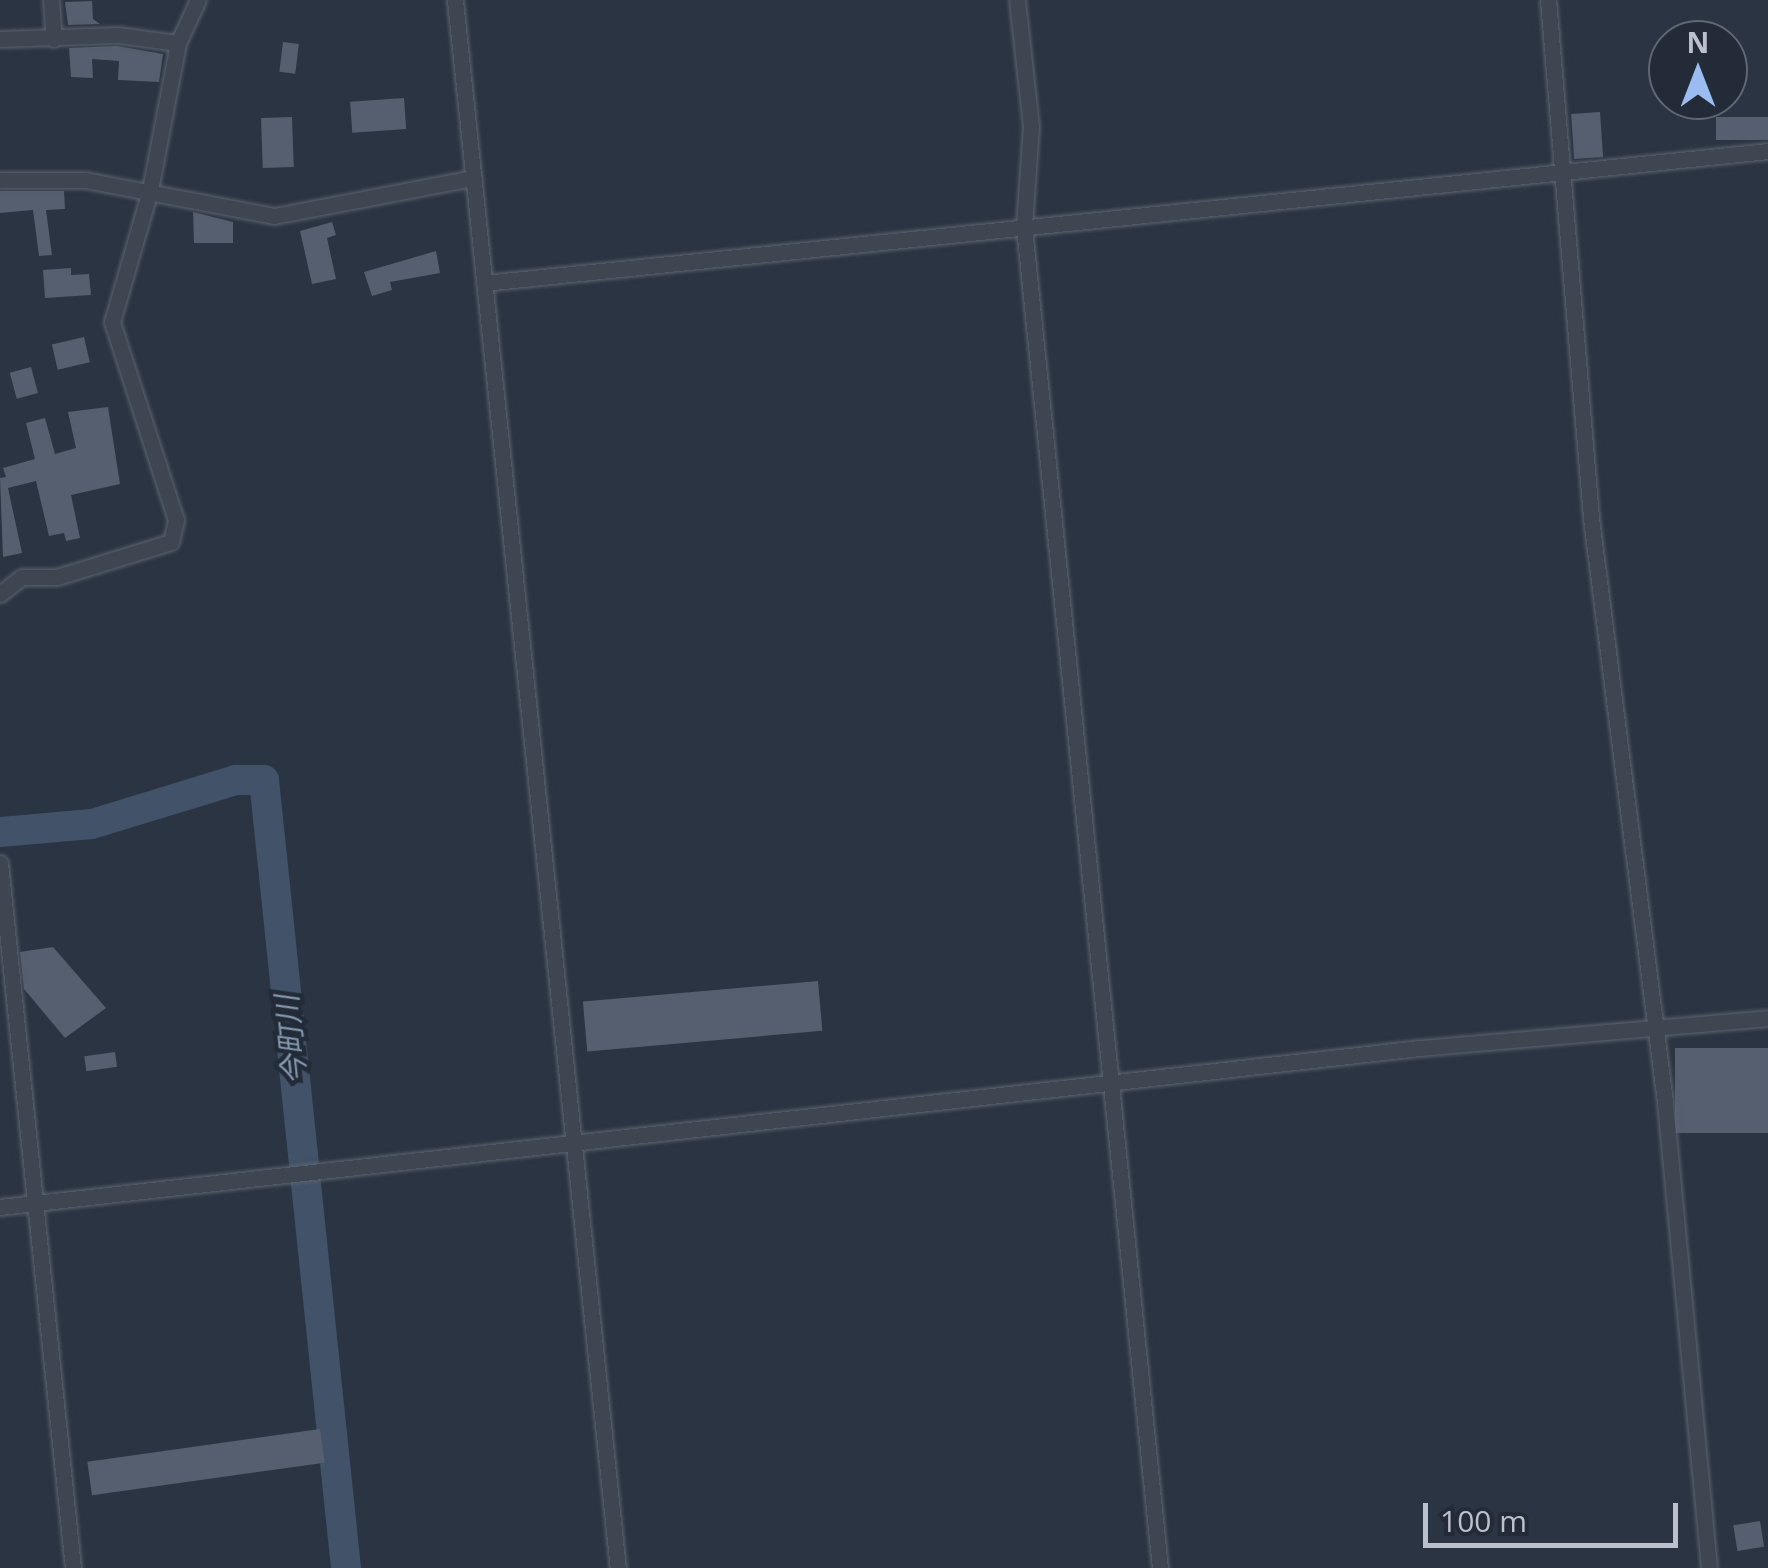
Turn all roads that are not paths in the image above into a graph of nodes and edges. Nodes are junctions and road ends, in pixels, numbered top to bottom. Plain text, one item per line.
1 (51, 0) edge
2 (198, 0) edge
3 (455, 0) edge
4 (1017, 0) edge
5 (1548, 0) edge
6 (0, 39) edge
7 (54, 39) junction
8 (178, 43) junction
9 (1768, 151) edge
10 (1566, 172) junction
11 (474, 178) junction
12 (0, 180) edge
13 (150, 190) junction
14 (1024, 227) junction
15 (484, 283) junction
16 (0, 594) edge
17 (0, 863) edge
18 (1768, 1018) edge
19 (1656, 1028) junction
20 (1114, 1084) junction
21 (575, 1146) junction
22 (36, 1203) junction
23 (0, 1207) edge
24 (73, 1568) edge
25 (618, 1568) edge
26 (1160, 1568) edge
27 (1709, 1568) edge

1 - 7 street
2 - 8 street
3 - 11 street
4 - 14 street
5 - 10 street
6 - 7 street
7 - 8 street
8 - 13 street
9 - 10 street
10 - 14 street
10 - 19 street
11 - 13 street
11 - 15 street
12 - 13 street
13 - 16 street
14 - 15 street
14 - 20 street
15 - 21 street
17 - 22 street
18 - 19 street
19 - 20 street
19 - 27 street
20 - 21 street
20 - 26 street
21 - 22 street
21 - 25 street
22 - 23 street
22 - 24 street

